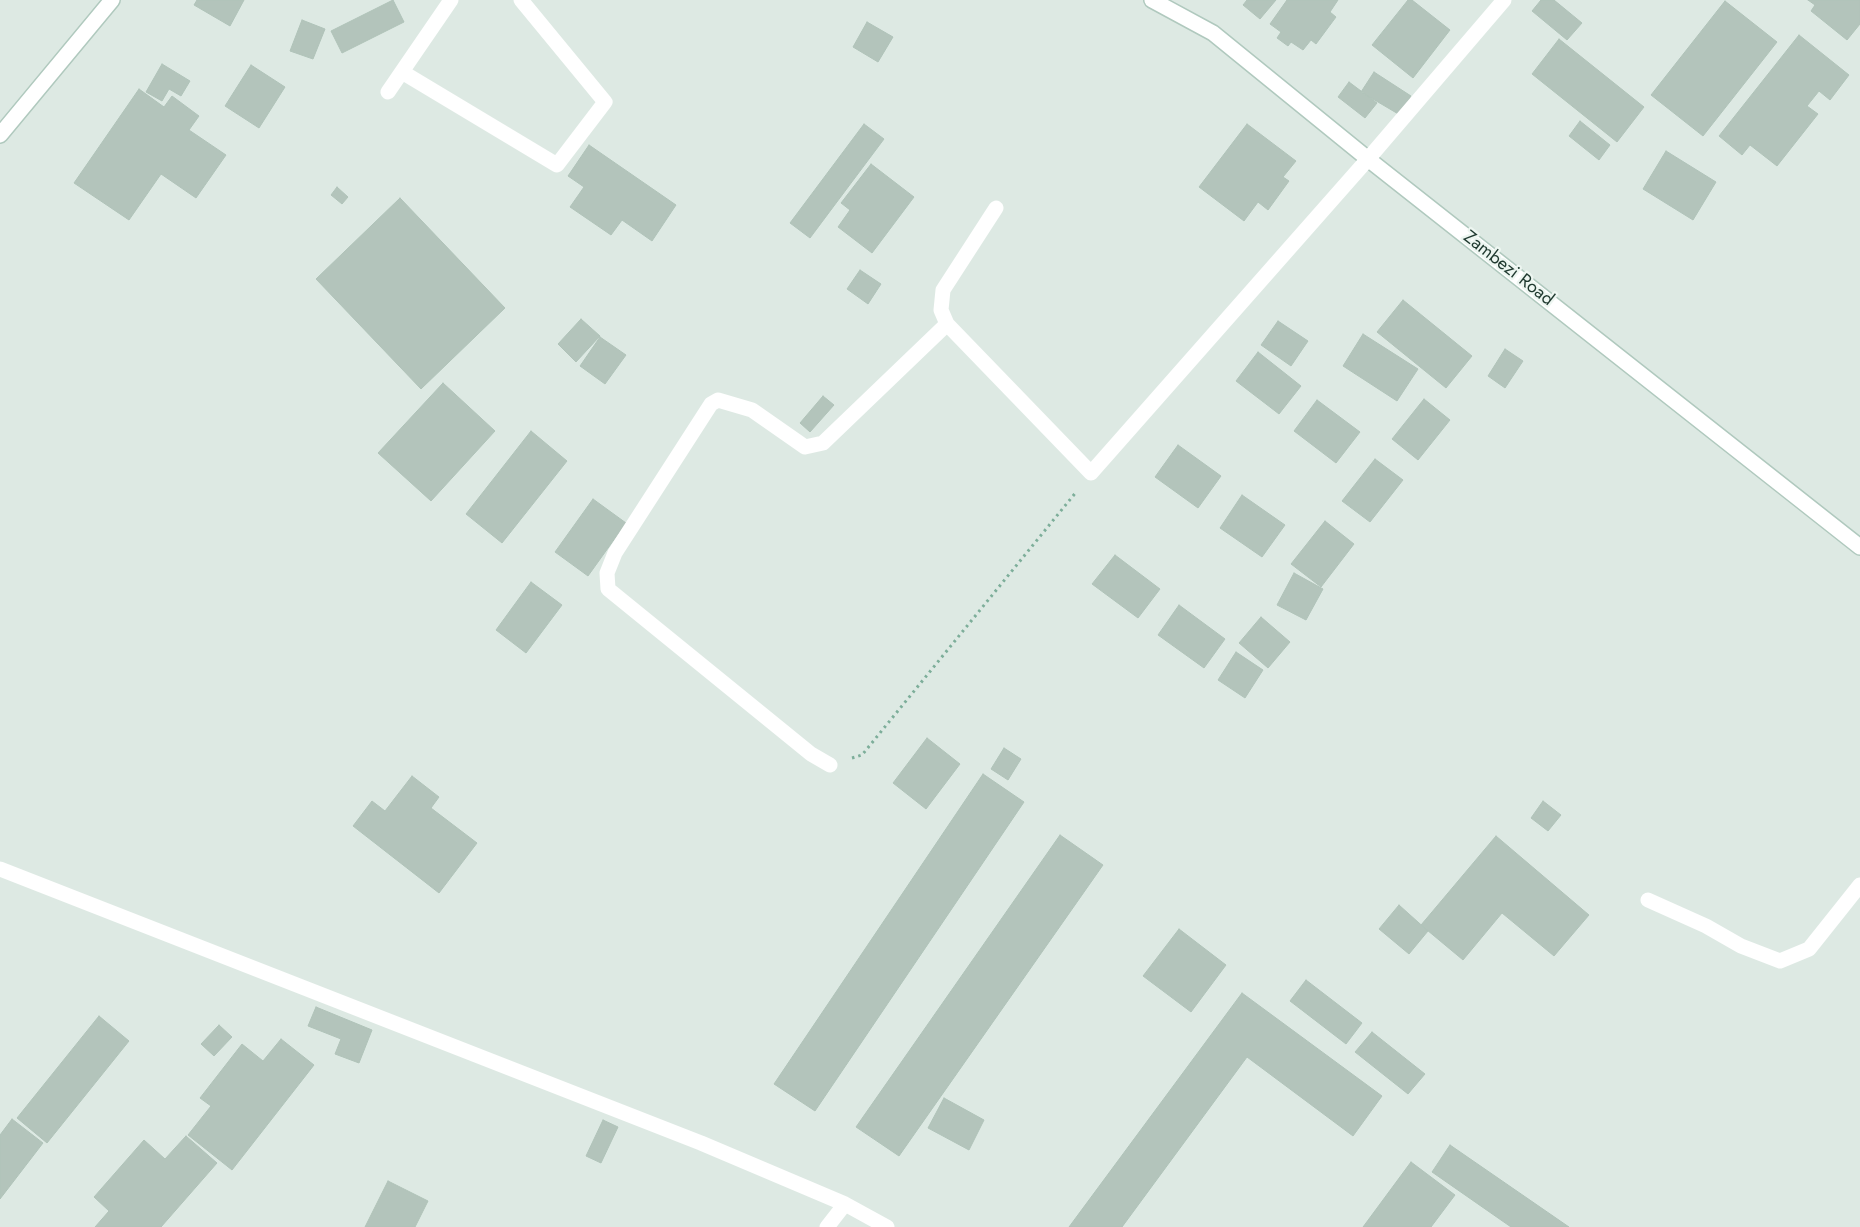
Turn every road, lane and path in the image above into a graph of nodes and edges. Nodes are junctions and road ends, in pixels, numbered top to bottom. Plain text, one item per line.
1 (112, 0) edge
2 (451, 0) edge
3 (521, 0) edge
4 (1152, 0) edge
5 (1504, 0) edge
6 (402, 72) junction
7 (388, 92) dead end
8 (0, 135) edge
9 (1368, 159) junction
10 (996, 208) dead end
11 (947, 324) junction
12 (1091, 473) junction
13 (1860, 547) edge
14 (830, 765) joint
15 (0, 870) edge
16 (1860, 884) edge
17 (1648, 900) dead end
18 (845, 1204) junction
19 (827, 1227) edge
20 (887, 1227) edge

1 - 8 street
2 - 6 street
3 - 6 street
4 - 9 street, Zambezi Road
5 - 9 street
6 - 7 street
9 - 12 street
9 - 13 street, Zambezi Road
10 - 11 street
11 - 12 street
11 - 14 street
12 - 14 path
15 - 18 street
16 - 17 street
18 - 19 street
18 - 20 street

